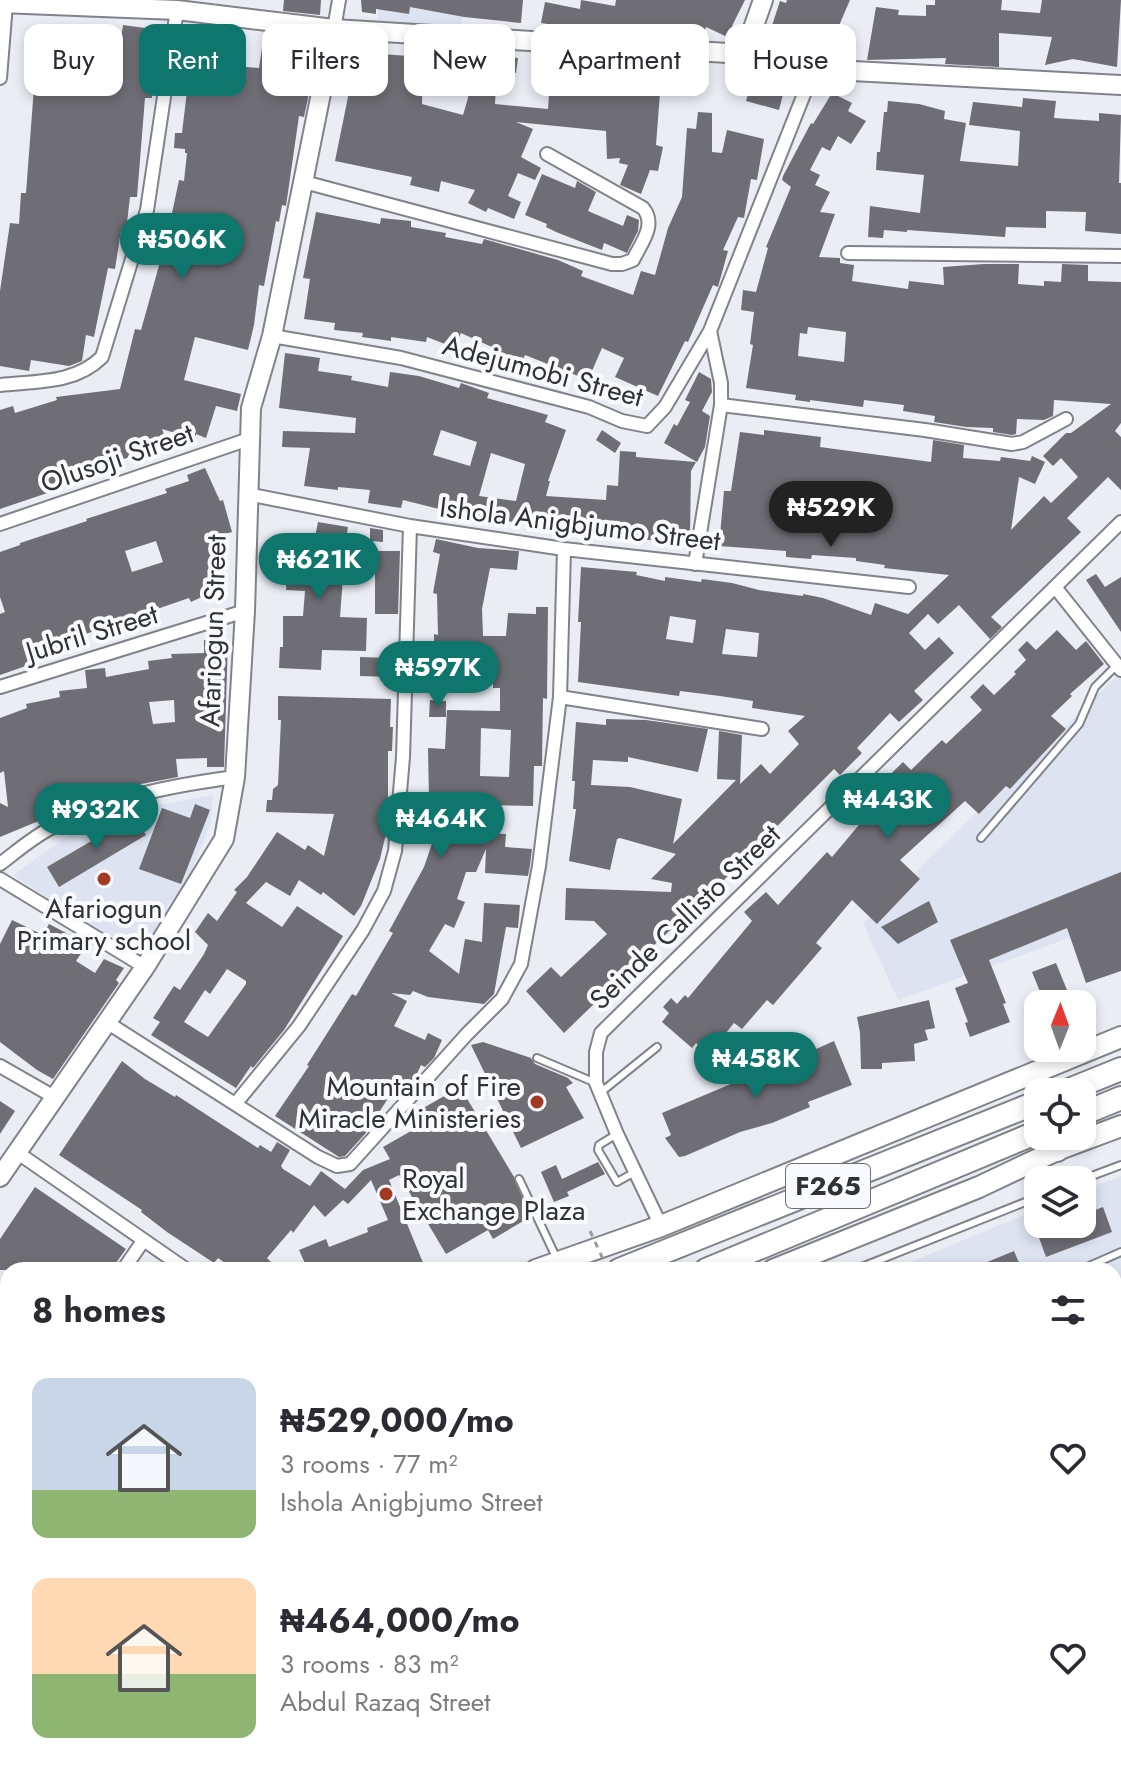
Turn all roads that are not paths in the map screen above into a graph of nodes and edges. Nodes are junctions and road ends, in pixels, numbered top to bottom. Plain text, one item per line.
1 (339, 0) edge
2 (763, 0) edge
3 (3, 4) edge
4 (167, 7) edge
5 (296, 24) edge
6 (335, 24) edge
7 (755, 24) edge
8 (388, 32) edge
9 (725, 53) edge
10 (856, 71) edge
11 (0, 78) edge
12 (1121, 85) edge
13 (321, 96) edge
14 (803, 96) edge
15 (547, 154) dead end
16 (304, 182) junction
17 (848, 253) dead end
18 (1121, 256) edge
19 (710, 331) junction
20 (272, 336) junction
21 (0, 385) edge
22 (721, 405) junction
23 (1066, 419) dead end
24 (249, 439) junction
25 (247, 494) junction
26 (1121, 522) edge
27 (0, 524) edge
28 (410, 526) junction
29 (564, 549) junction
30 (695, 564) junction
31 (909, 587) dead end
32 (1055, 587) junction
33 (245, 611) junction
34 (1119, 667) edge
35 (0, 687) edge
36 (560, 697) junction
37 (762, 729) dead end
38 (235, 777) junction
39 (981, 838) dead end
40 (0, 864) edge
41 (0, 879) edge
42 (145, 967) junction
43 (108, 1023) junction
44 (1121, 1037) edge
45 (657, 1047) dead end
46 (537, 1058) dead end
47 (0, 1066) edge
48 (1121, 1069) edge
49 (1096, 1079) edge
50 (598, 1088) junction
51 (56, 1098) junction
52 (1121, 1098) edge
53 (236, 1103) junction
54 (1024, 1108) edge
55 (1096, 1108) edge
56 (1121, 1126) edge
57 (1096, 1132) edge
58 (617, 1134) junction
59 (1024, 1138) edge
60 (1040, 1150) edge
61 (18, 1153) junction
62 (1121, 1165) edge
63 (636, 1172) junction
64 (1096, 1174) edge
65 (0, 1177) edge
66 (519, 1179) dead end
67 (1024, 1203) edge
68 (661, 1226) junction
69 (143, 1241) junction
70 (1121, 1252) edge
71 (557, 1261) joint
72 (129, 1262) edge
73 (175, 1262) edge
74 (639, 1262) edge
75 (725, 1262) edge
76 (793, 1262) edge
77 (874, 1262) edge
78 (1098, 1262) edge

1 - 6 street
2 - 7 street
3 - 4 street
3 - 11 street
4 - 5 street
4 - 21 street
8 - 9 street
10 - 12 street
13 - 16 street, Afariogun Street
14 - 19 street, Adejumobi Street
15 - 16 street
16 - 20 street, Afariogun Street
17 - 18 street
19 - 20 street, Adejumobi Street
19 - 22 street
20 - 24 street, Afariogun Street
22 - 23 street
22 - 30 street
24 - 25 street, Afariogun Street
24 - 27 street, Olusoji Street
25 - 28 street, Ishola Anigbjumo Street
25 - 33 street, Afariogun Street
26 - 32 street, Seinde Callisto Street
28 - 29 street, Ishola Anigbjumo Street
28 - 53 street
29 - 30 street, Ishola Anigbjumo Street
29 - 36 street
30 - 31 street, Ishola Anigbjumo Street
32 - 34 street
32 - 50 street, Seinde Callisto Street
33 - 35 street, Jubril Street
33 - 38 street, Afariogun Street
34 - 39 lane
36 - 37 street
36 - 53 street
38 - 40 street
38 - 42 street, Afariogun Street
41 - 42 street
42 - 43 street, Afariogun Street
43 - 51 street, Afariogun Street
43 - 53 street
44 - 68 main road
45 - 50 lane
46 - 50 lane
47 - 51 street
48 - 49 highway
50 - 58 street, Seinde Callisto Street
51 - 61 street, Afariogun Street
52 - 55 highway
54 - 74 highway, F265
56 - 57 main road
58 - 63 street, Seinde Callisto Street
58 - 63 lane
59 - 75 highway, F265
60 - 76 main road
61 - 65 street, Afariogun Street
61 - 69 street
62 - 64 lane
63 - 68 street, Seinde Callisto Street
66 - 71 lane
67 - 77 lane
68 - 71 main road
69 - 72 street
69 - 73 street
70 - 78 lane

